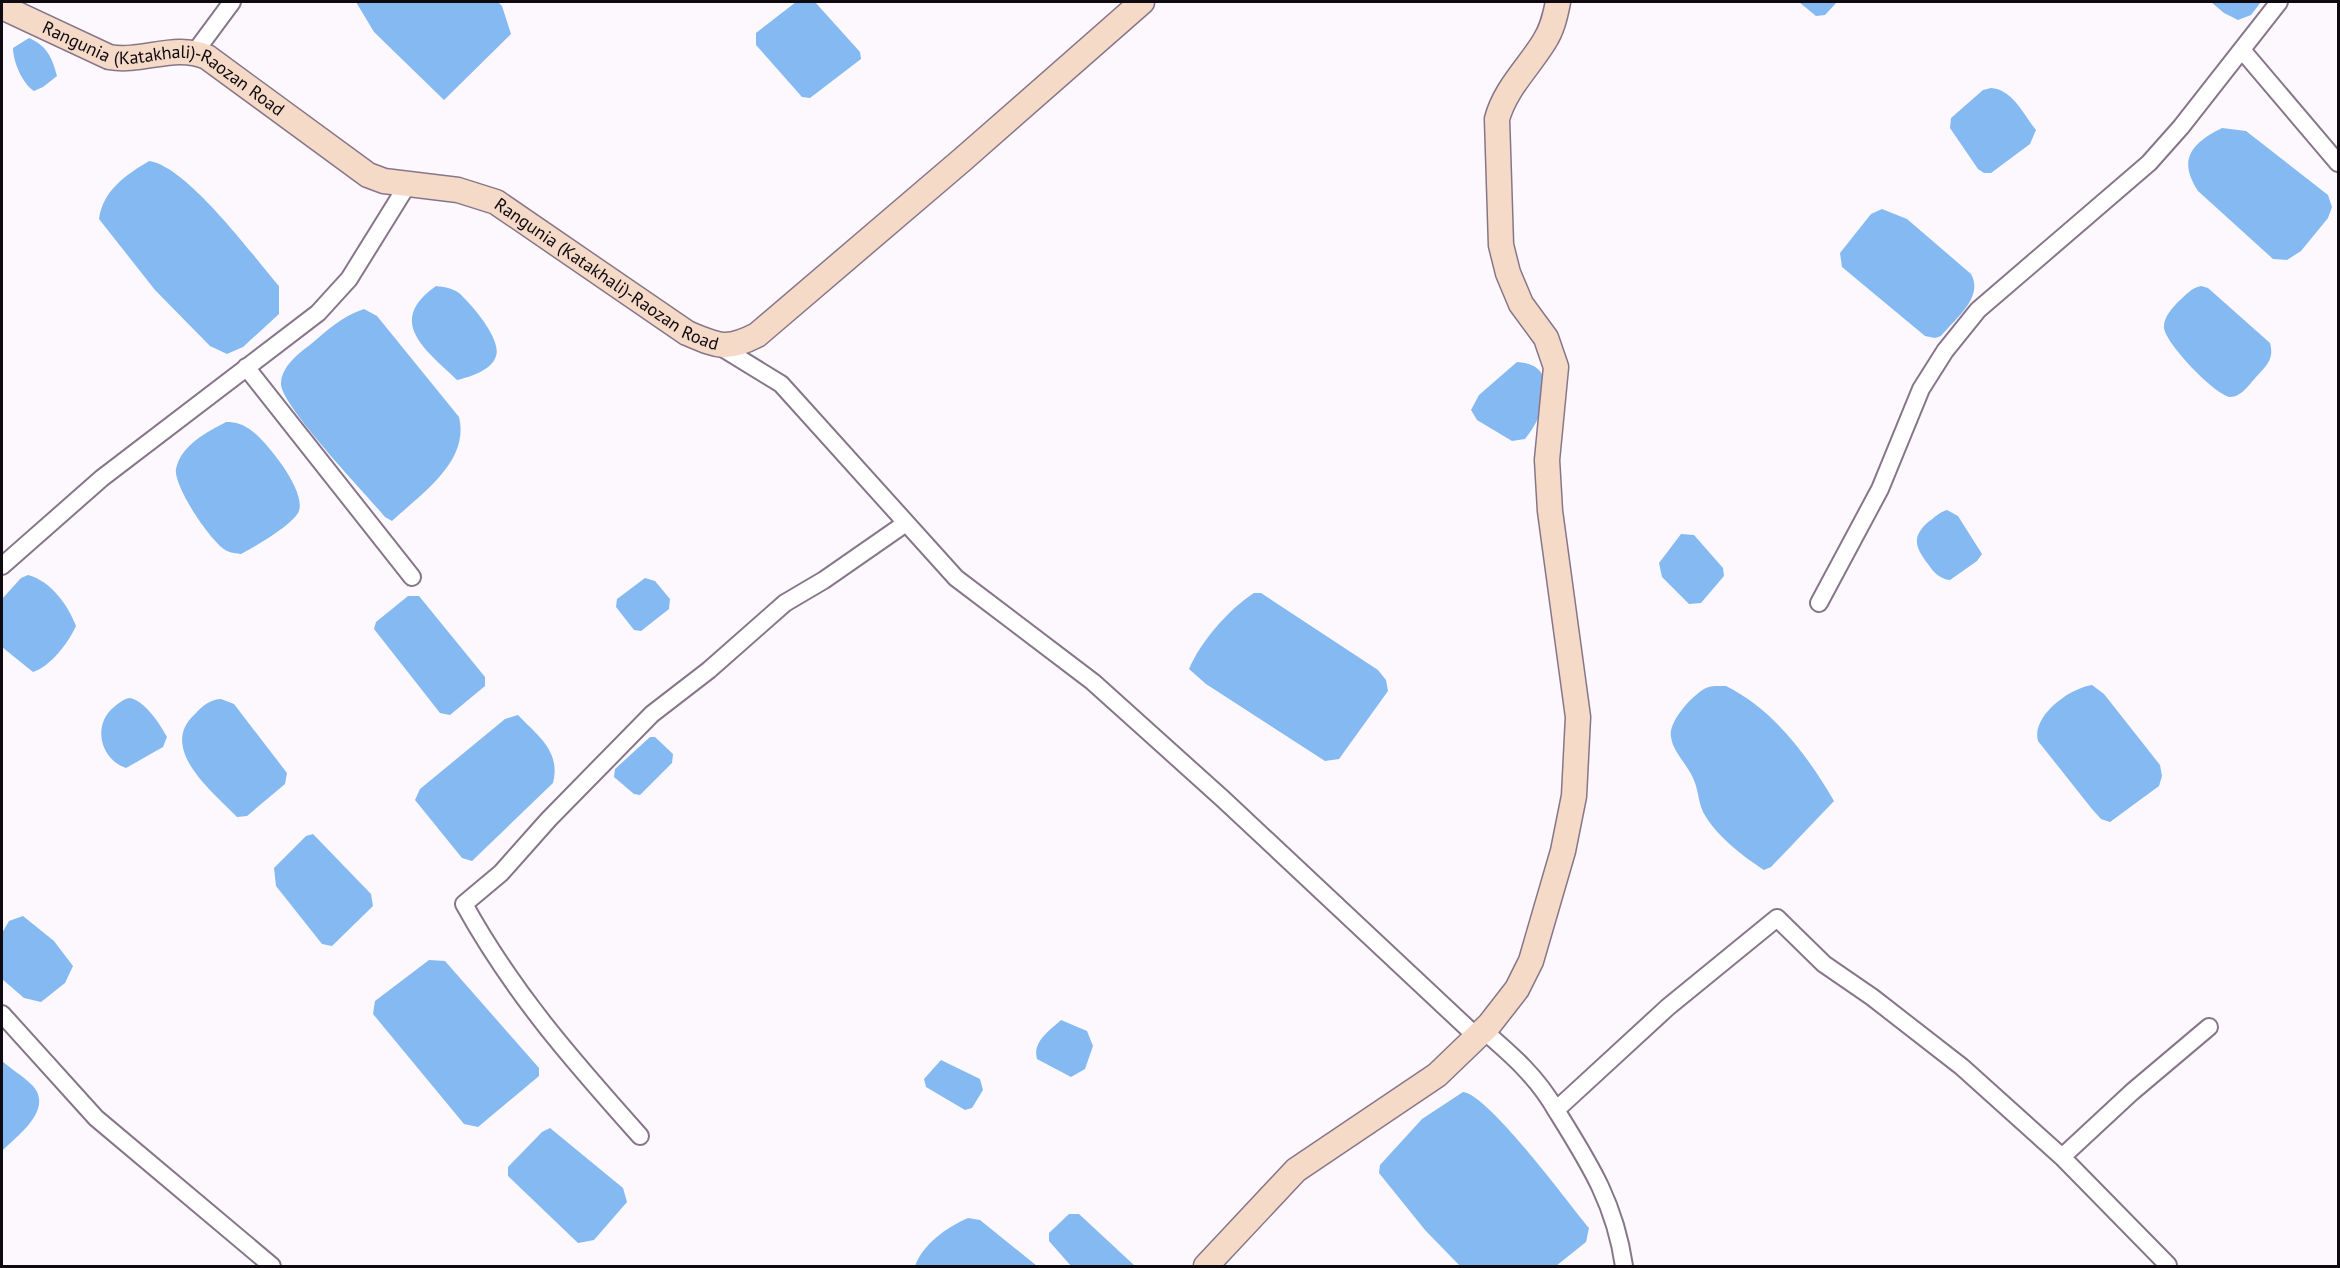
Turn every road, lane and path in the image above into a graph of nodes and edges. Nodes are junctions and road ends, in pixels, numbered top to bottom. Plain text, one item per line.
1 (232, 2) edge
2 (1142, 2) edge
3 (1558, 2) edge
4 (2279, 2) edge
5 (2, 7) edge
6 (2242, 50) junction
7 (195, 52) junction
8 (2338, 163) edge
9 (408, 184) junction
10 (719, 346) junction
11 (246, 367) junction
12 (906, 523) junction
13 (2, 566) edge
14 (412, 577) dead end
15 (1819, 603) dead end
16 (2, 1014) edge
17 (2209, 1028) dead end
18 (1481, 1034) junction
19 (1556, 1110) junction
20 (640, 1136) dead end
21 (2062, 1157) junction
22 (272, 1266) edge
23 (1206, 1266) edge
24 (1624, 1266) edge
25 (2166, 1266) edge

1 - 7 street
2 - 10 street, Rangunia (Katakhali)-Raozan Road
3 - 18 street
4 - 6 street
5 - 7 street, Rangunia (Katakhali)-Raozan Road
6 - 8 street
6 - 15 street
7 - 9 street, Rangunia (Katakhali)-Raozan Road
9 - 10 street, Rangunia (Katakhali)-Raozan Road
9 - 11 street
10 - 12 street
11 - 13 street
11 - 14 street
12 - 18 street
12 - 20 street
16 - 22 street
17 - 21 street
18 - 19 street
18 - 23 street
19 - 21 street
19 - 24 street
21 - 25 street

